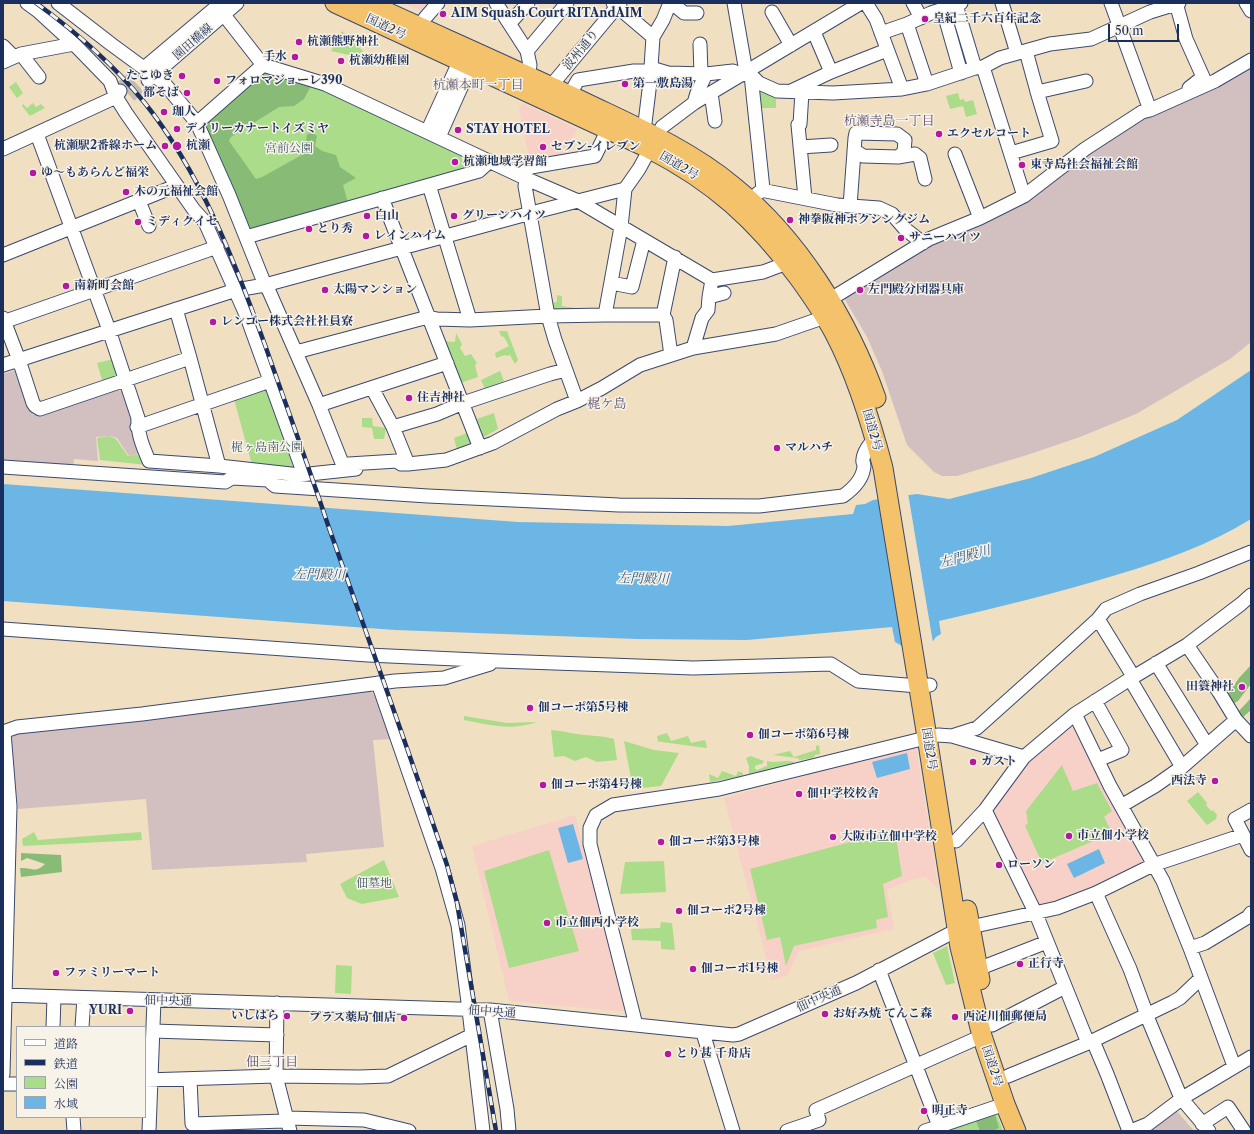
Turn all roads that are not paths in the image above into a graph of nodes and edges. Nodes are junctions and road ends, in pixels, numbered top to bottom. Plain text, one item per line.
1 (27, 3) edge
2 (58, 3) edge
3 (237, 3) edge
4 (335, 3) edge
5 (367, 3) edge
6 (438, 3) edge
7 (496, 3) edge
8 (528, 3) edge
9 (567, 3) edge
10 (671, 3) edge
11 (734, 3) edge
12 (861, 3) edge
13 (866, 3) edge
14 (913, 3) edge
15 (1002, 3) edge
16 (1111, 3) edge
17 (1177, 3) edge
18 (1246, 3) edge
19 (616, 4) edge
20 (959, 4) edge
21 (845, 7) edge
22 (223, 9) edge
23 (942, 10) junction
24 (1251, 11) edge
25 (772, 12) dead end
26 (698, 13) dead end
27 (920, 18) junction
28 (510, 23) junction
29 (907, 24) junction
30 (1120, 26) junction
31 (419, 27) junction
32 (814, 32) junction
33 (881, 33) junction
34 (653, 37) junction
35 (74, 44) junction
36 (700, 44) dead end
37 (791, 45) junction
38 (3, 46) edge
39 (887, 50) junction
40 (527, 51) junction
41 (1021, 52) junction
42 (12, 57) edge
43 (1251, 60) edge
44 (466, 63) junction
45 (263, 65) junction
46 (979, 68) junction
47 (651, 70) junction
48 (831, 72) junction
49 (747, 73) junction
50 (962, 73) junction
51 (703, 74) junction
52 (149, 75) junction
53 (528, 76) junction
54 (1202, 76) junction
55 (39, 77) dead end
56 (1086, 81) dead end
57 (1215, 81) junction
58 (927, 84) junction
59 (574, 87) dead end
60 (902, 89) junction
61 (796, 92) junction
62 (1038, 92) junction
63 (547, 93) junction
64 (711, 93) junction
65 (123, 94) junction
66 (1181, 96) junction
67 (694, 104) junction
68 (1150, 110) junction
69 (715, 121) dead end
70 (196, 123) junction
71 (608, 129) junction
72 (37, 134) junction
73 (433, 134) junction
74 (651, 140) junction
75 (831, 145) dead end
76 (800, 147) junction
77 (3, 149) edge
78 (854, 150) junction
79 (1011, 153) junction
80 (955, 154) dead end
81 (898, 157) junction
82 (490, 161) junction
83 (524, 177) junction
84 (925, 179) dead end
85 (429, 185) junction
86 (178, 187) junction
87 (625, 189) junction
88 (756, 195) junction
89 (1024, 196) junction
90 (382, 198) junction
91 (805, 198) junction
92 (139, 201) junction
93 (578, 201) junction
94 (850, 206) junction
95 (530, 212) junction
96 (980, 218) junction
97 (149, 226) dead end
98 (621, 226) junction
99 (72, 228) junction
100 (445, 236) junction
101 (246, 237) junction
102 (644, 240) junction
103 (923, 243) junction
104 (217, 247) junction
105 (401, 247) junction
106 (3, 255) edge
107 (675, 257) junction
108 (787, 263) junction
109 (712, 280) junction
110 (611, 283) junction
111 (265, 285) junction
112 (236, 290) junction
113 (95, 291) junction
114 (724, 293) dead end
115 (708, 297) junction
116 (827, 308) junction
117 (176, 309) junction
118 (605, 315) junction
119 (548, 316) junction
120 (663, 316) junction
121 (428, 317) junction
122 (470, 320) junction
123 (4, 321) edge
124 (109, 330) junction
125 (693, 348) junction
126 (296, 352) junction
127 (671, 355) junction
128 (190, 358) junction
129 (19, 360) junction
130 (447, 363) junction
131 (3, 364) edge
132 (566, 370) junction
133 (125, 380) junction
134 (270, 381) junction
135 (372, 388) junction
136 (577, 401) junction
137 (463, 403) junction
138 (203, 405) junction
139 (319, 405) junction
140 (137, 427) junction
141 (393, 427) junction
142 (875, 438) junction
143 (480, 448) junction
144 (405, 464) junction
145 (219, 466) junction
146 (3, 467) edge
147 (888, 467) junction
148 (303, 475) junction
149 (268, 480) junction
150 (1251, 552) edge
151 (1251, 595) edge
152 (1098, 619) junction
153 (3, 629) edge
154 (1187, 645) junction
155 (499, 661) junction
156 (1156, 663) junction
157 (1131, 678) junction
158 (378, 683) junction
159 (924, 686) junction
160 (1095, 702) junction
161 (1076, 714) junction
162 (1236, 720) junction
163 (3, 732) edge
164 (939, 736) junction
165 (1251, 736) edge
166 (1207, 746) junction
167 (1024, 756) junction
168 (1098, 760) junction
169 (1182, 767) junction
170 (7, 806) edge
171 (1121, 806) junction
172 (985, 810) junction
173 (1251, 810) edge
174 (1243, 835) junction
175 (956, 842) junction
176 (1251, 850) edge
177 (1153, 865) junction
178 (1096, 893) junction
179 (5, 897) edge
180 (1251, 913) edge
181 (1036, 914) junction
182 (963, 929) junction
183 (1047, 942) junction
184 (1190, 948) junction
185 (978, 969) junction
186 (879, 970) junction
187 (1201, 978) junction
188 (1065, 987) junction
189 (4, 995) edge
190 (54, 997) junction
191 (84, 998) junction
192 (154, 1000) junction
193 (277, 1003) junction
194 (469, 1010) junction
195 (490, 1010) junction
196 (1146, 1014) junction
197 (53, 1026) edge
198 (82, 1026) edge
199 (636, 1026) junction
200 (153, 1031) junction
201 (987, 1031) junction
202 (703, 1033) junction
203 (277, 1035) junction
204 (472, 1035) junction
205 (1091, 1042) junction
206 (1251, 1057) edge
207 (915, 1066) junction
208 (1234, 1066) junction
209 (3, 1074) edge
210 (276, 1076) junction
211 (1008, 1076) junction
212 (190, 1079) junction
213 (148, 1080) edge
214 (3, 1084) edge
215 (16, 1084) edge
216 (1181, 1098) junction
217 (1005, 1104) junction
218 (73, 1118) edge
219 (287, 1118) junction
220 (939, 1126) junction
221 (1206, 1127) edge
222 (74, 1131) edge
223 (149, 1131) edge
224 (290, 1131) edge
225 (409, 1131) edge
226 (483, 1131) edge
227 (509, 1131) edge
228 (733, 1131) edge
229 (787, 1131) edge
230 (925, 1131) edge
231 (1016, 1131) edge
232 (1028, 1131) edge
233 (1130, 1131) edge
234 (1244, 1131) edge

1 - 35 street
2 - 52 street
3 - 22 street, 園田橋線
4 - 44 highway, 国道2号
5 - 31 highway, 国道2号
6 - 31 street
7 - 28 street
8 - 28 street
9 - 40 street
10 - 26 street
10 - 34 street
11 - 49 street
12 - 21 street
13 - 33 street
14 - 27 street
15 - 41 street
16 - 30 street
17 - 30 street
17 - 54 street
18 - 24 street
19 - 34 street
19 - 63 street, 波州通り
20 - 23 street
20 - 46 street
21 - 32 street
22 - 45 street
22 - 52 street, 園田橋線
23 - 27 street
23 - 50 street
25 - 37 street
27 - 29 street
28 - 40 street
29 - 33 street
29 - 58 street
30 - 41 street
30 - 68 street
31 - 53 highway, 国道2号
32 - 37 street
32 - 48 street
33 - 39 street
34 - 47 street
35 - 42 street
35 - 65 street
36 - 51 street
37 - 49 street
38 - 42 street
39 - 48 street
39 - 60 street
40 - 53 street
41 - 46 street
41 - 62 street
42 - 55 street
43 - 57 street
44 - 63 highway, 国道2号
44 - 73 street
45 - 70 street
45 - 73 street
46 - 50 street
46 - 79 street
47 - 51 street
47 - 59 street
47 - 74 street
48 - 61 street
49 - 51 street
49 - 61 street
49 - 64 street
49 - 88 street
50 - 58 street
51 - 67 street
52 - 70 street
53 - 63 highway, 国道2号
54 - 57 street
54 - 66 street
56 - 62 street
57 - 66 street
58 - 60 street
60 - 61 street
61 - 76 street
62 - 79 street
63 - 71 highway, 国道2号
63 - 74 highway, 国道2号
64 - 67 street
64 - 69 street
65 - 72 street
65 - 86 street
66 - 68 street
67 - 74 street
68 - 89 street
70 - 101 street
71 - 74 highway, 国道2号
71 - 83 street
72 - 77 street
72 - 99 street
73 - 82 street
74 - 87 street
74 - 88 highway, 国道2号
74 - 108 highway, 国道2号
75 - 76 street
76 - 91 street
78 - 81 street
78 - 81 street
78 - 94 street
79 - 89 street
80 - 96 street
81 - 84 street
82 - 83 street
82 - 85 street
83 - 93 street
83 - 95 street
85 - 90 street
85 - 100 street
86 - 92 street
86 - 104 street
87 - 93 street
87 - 98 street
88 - 91 street
88 - 116 highway, 国道2号
89 - 96 street
90 - 101 street
90 - 105 street
91 - 94 street
92 - 97 street
92 - 99 street
93 - 95 street
93 - 98 street
94 - 103 street
95 - 100 street
95 - 119 street
96 - 103 street
98 - 102 street
98 - 110 street
99 - 106 street
99 - 113 street
100 - 105 street
100 - 122 street
101 - 111 street
102 - 107 street
102 - 110 street
103 - 116 street
104 - 112 street
104 - 113 street
105 - 111 street
105 - 121 street
107 - 109 street
107 - 120 street
108 - 109 street
108 - 116 highway, 国道2号
109 - 115 street
110 - 118 street
111 - 112 street
111 - 126 street
112 - 117 street
112 - 134 street
113 - 123 street
113 - 124 street
114 - 115 street
115 - 125 street
116 - 125 street
116 - 142 highway, 国道2号
116 - 147 highway, 国道2号
117 - 124 street
117 - 128 street
118 - 119 street
118 - 120 street
119 - 122 street
119 - 132 street
120 - 127 street
121 - 122 street
121 - 126 street
121 - 130 street
123 - 129 street
124 - 129 street
124 - 133 street
125 - 127 street
126 - 139 street
127 - 136 street
128 - 133 street
128 - 138 street
129 - 131 street
129 - 133 street
130 - 135 street
130 - 137 street
132 - 136 street
132 - 137 street
133 - 140 street
134 - 138 street
134 - 148 street
135 - 139 street
135 - 141 street
136 - 143 street
137 - 141 street
137 - 143 street
138 - 140 street
138 - 145 street
139 - 144 street
140 - 145 street
141 - 144 street
142 - 147 highway, 国道2号
142 - 149 street
143 - 144 street
144 - 148 street
145 - 148 street
146 - 149 street
147 - 159 highway, 国道2号
148 - 149 street
150 - 152 street
151 - 154 street
152 - 157 street
152 - 164 street
153 - 155 street
154 - 156 street
154 - 162 street
155 - 158 street
155 - 159 street
156 - 157 street
156 - 166 street
157 - 160 street
157 - 169 street
158 - 163 street
158 - 194 street
159 - 164 highway, 国道2号
160 - 161 street
160 - 168 street
161 - 167 street
161 - 168 street
162 - 165 street
162 - 166 street
163 - 170 street
164 - 167 street
164 - 175 highway, 国道2号
164 - 182 highway, 国道2号
164 - 199 street
166 - 169 street
167 - 172 street
168 - 171 street
169 - 171 street
170 - 179 street
171 - 177 street
172 - 175 street
172 - 181 street
173 - 174 street
174 - 176 street
174 - 177 street, 佃中央通
175 - 182 highway, 国道2号
177 - 178 street, 佃中央通
177 - 184 street
178 - 181 street, 佃中央通
178 - 196 street
179 - 189 street
180 - 184 street
181 - 182 street, 佃中央通
181 - 183 street
182 - 185 highway, 国道2号
182 - 186 street, 佃中央通
182 - 201 highway, 国道2号
183 - 185 street
183 - 188 street
184 - 187 street
185 - 201 highway, 国道2号
186 - 202 street, 佃中央通
186 - 207 street
187 - 196 street
187 - 208 street
188 - 201 street
188 - 205 street
189 - 190 street, 佃中央通
189 - 209 street
190 - 191 street, 佃中央通
190 - 197 street
191 - 192 street, 佃中央通
191 - 198 street
192 - 193 street, 佃中央通
192 - 200 street
193 - 194 street, 佃中央通
193 - 203 street
194 - 195 street, 佃中央通
194 - 204 street
195 - 199 street, 佃中央通
195 - 227 street
196 - 205 street
196 - 216 street
199 - 202 street, 佃中央通
200 - 203 street
200 - 213 street
201 - 207 street
201 - 211 highway, 国道2号
201 - 217 highway, 国道2号
202 - 228 street
203 - 210 street
204 - 210 street
204 - 226 street
205 - 211 street
205 - 233 street
206 - 208 street
207 - 220 street
207 - 229 street
208 - 216 street
210 - 212 street
210 - 219 street
211 - 232 highway, 国道2号
212 - 213 street
212 - 219 street
213 - 223 street
214 - 215 street
216 - 221 street
216 - 233 street
217 - 220 street
217 - 231 highway, 国道2号
218 - 222 street
219 - 224 street
219 - 225 street
220 - 230 street
221 - 234 street

